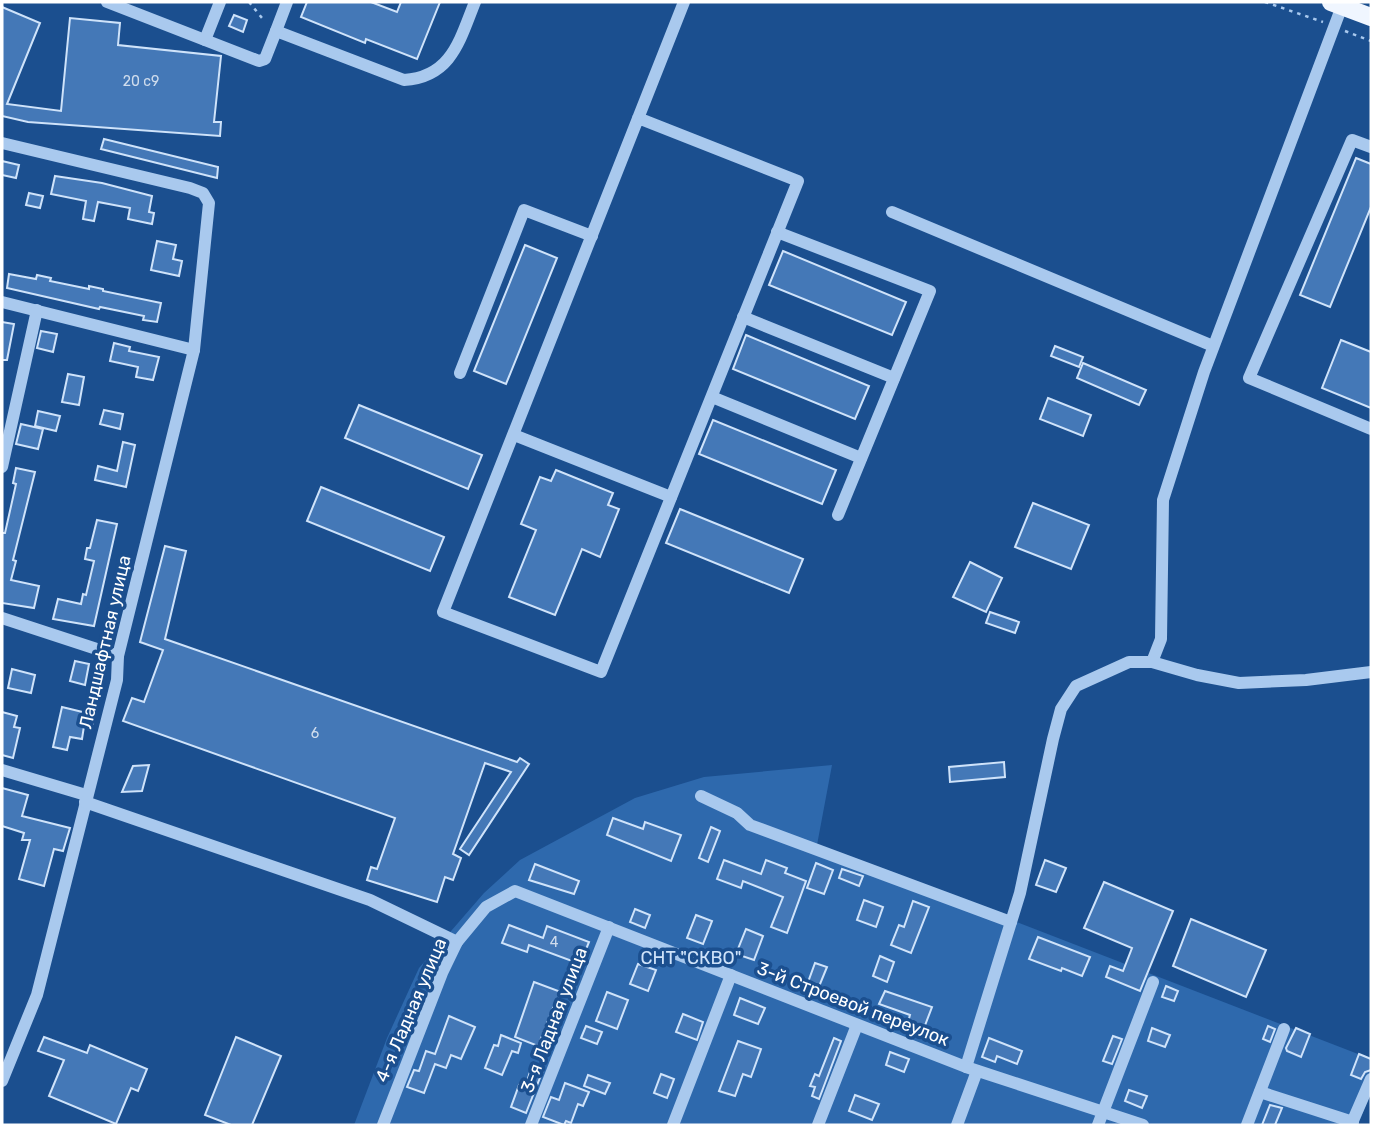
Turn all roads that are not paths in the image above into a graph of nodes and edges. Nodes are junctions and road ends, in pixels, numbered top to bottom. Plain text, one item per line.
1 (107, 2) edge
2 (220, 2) edge
3 (287, 2) edge
4 (475, 2) edge
5 (684, 2) edge
6 (1336, 4) edge
7 (1371, 17) edge
8 (276, 31) junction
9 (205, 40) junction
10 (638, 118) junction
11 (2, 143) edge
12 (1371, 147) edge
13 (892, 212) dead end
14 (777, 232) junction
15 (592, 236) junction
16 (2, 302) edge
17 (37, 310) junction
18 (743, 317) junction
19 (1213, 346) junction
20 (194, 350) junction
21 (460, 373) dead end
22 (894, 378) junction
23 (712, 397) junction
24 (1371, 429) edge
25 (513, 435) junction
26 (861, 458) junction
27 (2, 467) edge
28 (671, 497) junction
29 (838, 515) dead end
30 (2, 618) edge
31 (118, 656) junction
32 (1152, 662) junction
33 (1371, 672) edge
34 (2, 770) edge
35 (701, 796) dead end
36 (85, 799) junction
37 (515, 891) joint
38 (1011, 922) junction
39 (609, 927) junction
40 (457, 942) junction
41 (731, 975) junction
42 (1153, 982) dead end
43 (857, 1025) junction
44 (1284, 1029) dead end
45 (972, 1069) junction
46 (1371, 1079) edge
47 (2, 1081) edge
48 (1260, 1092) junction
49 (1104, 1111) junction
50 (1352, 1123) edge
51 (383, 1125) edge
52 (531, 1125) edge
53 (673, 1125) edge
54 (818, 1125) edge
55 (957, 1125) edge
56 (1098, 1125) edge
57 (1143, 1125) edge
58 (1247, 1125) edge

1 - 9 street
2 - 9 street
3 - 8 street
4 - 8 street
5 - 10 street
6 - 7 main road
6 - 19 street
8 - 9 street
10 - 14 street
10 - 15 street
11 - 20 street, Ландшафтная улица
12 - 24 street
13 - 19 street
14 - 18 street
14 - 22 street
15 - 21 street
15 - 25 street
16 - 17 street
17 - 20 street
17 - 27 street
18 - 22 street
18 - 23 street
19 - 32 street
20 - 31 street, Ландшафтная улица
22 - 26 street
23 - 26 street
23 - 28 street
25 - 28 street
25 - 28 street
26 - 29 street
30 - 31 street
31 - 36 street, Ландшафтная улица
32 - 33 street
32 - 38 street
34 - 36 street
35 - 38 street
36 - 40 street
36 - 47 street, Ландшафтная улица
37 - 39 street, 3-й Строевой переулок
37 - 40 street, 4-я Ладная улица
38 - 45 street
39 - 41 street, 3-й Строевой переулок
39 - 52 street, 3-я Ладная улица
40 - 51 street, 4-я Ладная улица
41 - 43 street, 3-й Строевой переулок
41 - 53 street
42 - 49 street
43 - 45 street, 3-й Строевой переулок
43 - 54 street
44 - 48 street
45 - 49 street, 3-й Строевой переулок
45 - 55 street
46 - 50 street
48 - 50 street
48 - 58 street
49 - 56 street
49 - 57 street, 3-й Строевой переулок

